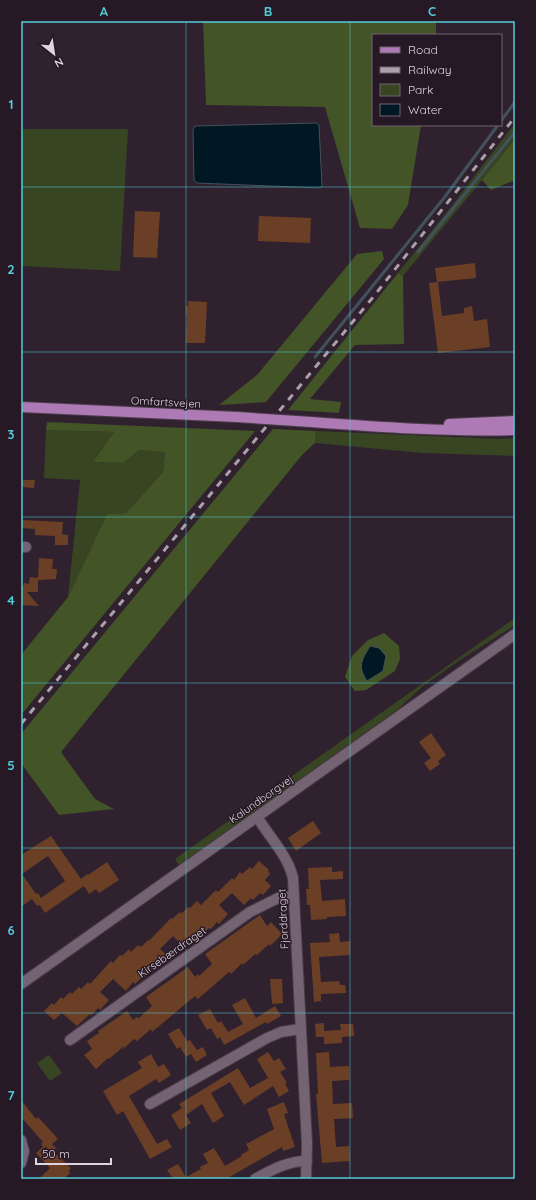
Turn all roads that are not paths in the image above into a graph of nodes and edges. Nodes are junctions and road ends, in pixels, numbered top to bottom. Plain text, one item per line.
1 (21, 407) edge
2 (515, 421) edge
3 (310, 422) junction
4 (515, 430) edge
5 (515, 634) edge
6 (257, 817) junction
7 (294, 896) junction
8 (21, 984) edge
9 (300, 1029) junction
10 (70, 1040) dead end
11 (150, 1104) dead end
12 (21, 1140) edge
13 (307, 1161) junction
14 (21, 1163) edge
15 (255, 1179) edge
16 (306, 1179) edge

1 - 3 main road, Omfartsvejen, bridge
2 - 3 main road, Omfartsvejen
3 - 4 main road, Omfartsvejen
5 - 6 street, Kalundborgvej
6 - 7 street, Fjorddraget
6 - 8 street, Kalundborgvej
7 - 9 street, Fjorddraget
7 - 10 street, Kirsebærdraget
9 - 11 street
9 - 13 street, Fjorddraget
12 - 14 street
13 - 15 street
13 - 16 street, Fjorddraget

